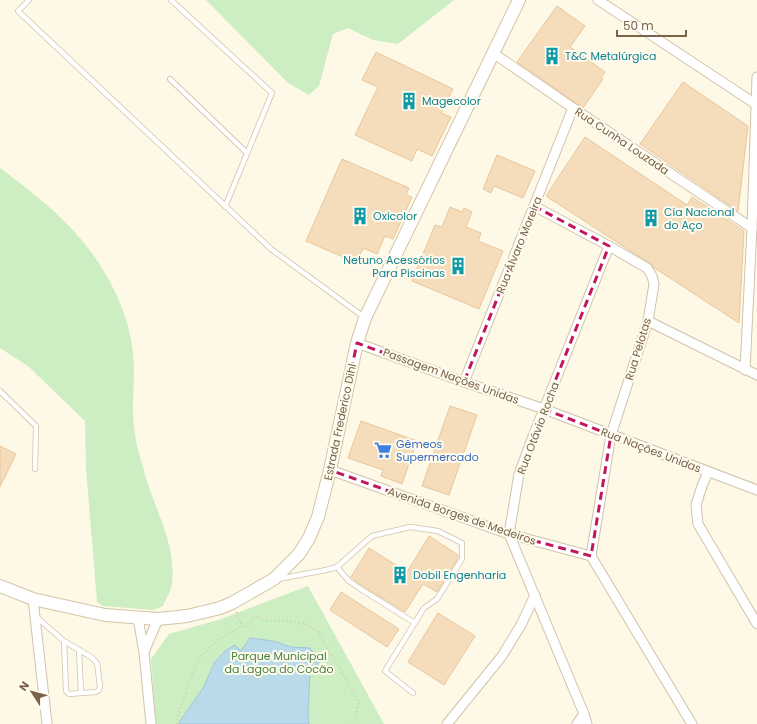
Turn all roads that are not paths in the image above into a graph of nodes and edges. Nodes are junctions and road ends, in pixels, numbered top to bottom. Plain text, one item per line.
1 (29, 0) edge
2 (171, 0) edge
3 (519, 0) edge
4 (598, 0) edge
5 (493, 53) junction
6 (757, 77) edge
7 (170, 79) dead end
8 (756, 104) edge
9 (573, 108) junction
10 (248, 153) junction
11 (534, 206) junction
12 (225, 207) junction
13 (752, 228) junction
14 (609, 246) junction
15 (365, 318) junction
16 (648, 321) junction
17 (357, 343) junction
18 (745, 370) junction
19 (757, 375) edge
20 (464, 382) junction
21 (0, 391) edge
22 (544, 409) junction
23 (611, 434) junction
24 (35, 469) dead end
25 (330, 470) junction
26 (708, 472) junction
27 (757, 490) edge
28 (509, 534) junction
29 (591, 556) junction
30 (337, 567) junction
31 (274, 579) junction
32 (0, 586) edge
33 (535, 595) junction
34 (33, 599) junction
35 (35, 616) junction
36 (138, 618) junction
37 (158, 619) junction
38 (415, 623) junction
39 (757, 624) edge
40 (64, 641) junction
41 (79, 650) junction
42 (144, 652) junction
43 (82, 693) junction
44 (413, 693) dead end
45 (584, 714) junction
46 (47, 724) edge
47 (151, 724) edge
48 (446, 724) edge
49 (577, 724) edge
50 (587, 724) edge
51 (692, 724) edge

1 - 12 lane
2 - 10 lane
3 - 5 main road, Estrada Frederico Dihl
4 - 8 street
5 - 9 street, Rua Cunha Louzada
5 - 15 main road, Estrada Frederico Dihl
6 - 8 street
7 - 10 lane
8 - 13 street
9 - 11 street, Rua Álvaro Moreira
9 - 13 street, Rua Cunha Louzada
10 - 12 lane
11 - 14 street, Rua Pelotas
11 - 20 street, Rua Álvaro Moreira
12 - 15 lane
13 - 18 street
14 - 16 street, Rua Pelotas
14 - 22 street, Rua Otávio Rocha
15 - 17 main road, Estrada Frederico Dihl
16 - 18 street
16 - 23 street, Rua Pelotas
17 - 20 street, Passagem Nações Unidas
17 - 25 main road, Estrada Frederico Dihl
18 - 19 street
20 - 22 street, Passagem Nações Unidas
21 - 24 lane
22 - 23 street, Rua Nações Unidas
22 - 28 street, Rua Otávio Rocha
23 - 26 street, Rua Nações Unidas
23 - 29 street, Rua Pelotas
25 - 28 street, Avenida Borges de Medeiros
25 - 31 main road, Estrada Frederico Dihl
26 - 27 street, Rua Nações Unidas
26 - 39 street
28 - 29 street, Avenida Borges de Medeiros
28 - 33 street
29 - 51 street
30 - 31 lane
30 - 38 lane
30 - 38 lane
31 - 37 main road, Estrada Frederico Dihl
32 - 34 main road, Estrada Frederico Dihl
33 - 45 street
33 - 48 street
34 - 35 street
34 - 36 main road, Estrada Frederico Dihl
35 - 40 lane
35 - 46 street
36 - 37 main road, Estrada Frederico Dihl
36 - 42 street
37 - 42 street
38 - 44 lane
40 - 41 lane
40 - 43 lane
41 - 43 lane
41 - 43 lane
42 - 47 street
45 - 49 street
45 - 50 street

